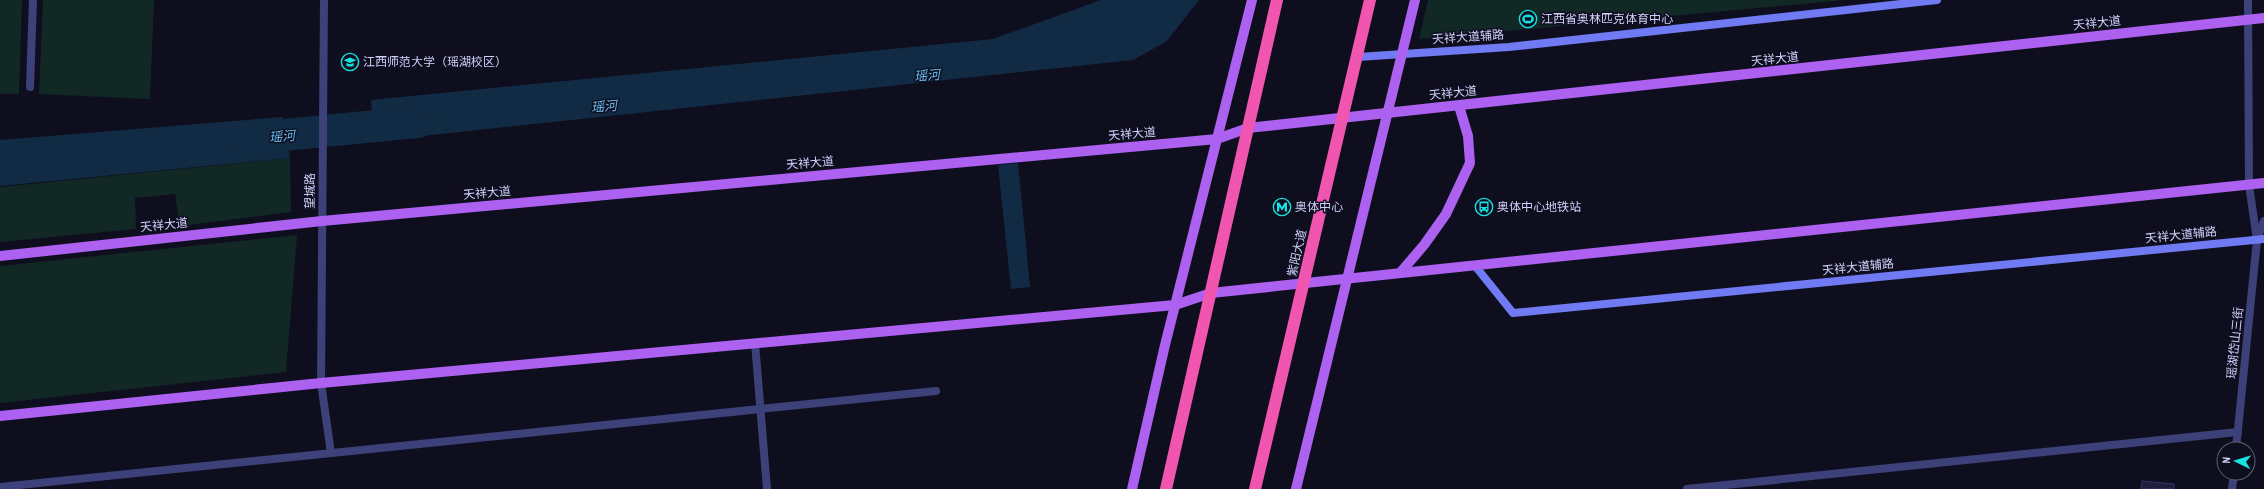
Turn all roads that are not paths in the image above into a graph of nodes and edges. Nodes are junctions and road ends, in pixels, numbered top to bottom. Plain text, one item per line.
1 (33, 0) edge
2 (324, 0) edge
3 (1252, 0) edge
4 (1277, 0) edge
5 (1370, 0) edge
6 (1414, 0) edge
7 (1937, 0) edge
8 (2248, 0) edge
9 (2264, 18) edge
10 (2247, 20) junction
11 (1401, 54) junction
12 (1358, 57) junction
13 (30, 87) dead end
14 (1459, 106) junction
15 (1387, 113) junction
16 (1344, 118) junction
17 (1248, 128) junction
18 (1217, 139) junction
19 (2264, 183) edge
20 (2249, 185) junction
21 (322, 221) junction
22 (2264, 221) edge
23 (2260, 239) edge
24 (0, 256) edge
25 (1476, 267) junction
26 (1400, 273) junction
27 (1347, 280) junction
28 (1304, 284) junction
29 (1210, 293) junction
30 (1175, 305) junction
31 (755, 343) junction
32 (321, 383) junction
33 (936, 391) dead end
34 (760, 409) junction
35 (0, 416) edge
36 (2238, 432) junction
37 (2237, 441) edge
38 (331, 453) junction
39 (0, 487) edge
40 (767, 489) edge
41 (1132, 489) edge
42 (1166, 489) edge
43 (1255, 489) edge
44 (1296, 489) edge
45 (1687, 489) edge

1 - 13 street
2 - 21 street, 望城路
3 - 18 main road
4 - 17 highway
5 - 12 highway, 紫阳大道
6 - 11 main road
7 - 11 main road, 天祥大道辅路
8 - 10 street
9 - 10 main road, 天祥大道
10 - 14 main road, 天祥大道
10 - 20 street
11 - 12 main road, 天祥大道辅路
11 - 15 main road
12 - 16 highway, 紫阳大道
14 - 15 main road, 天祥大道
14 - 26 main road
15 - 16 main road, 天祥大道
15 - 27 main road
16 - 17 main road, 天祥大道
16 - 28 highway, 紫阳大道
17 - 18 main road, 天祥大道
17 - 29 highway
18 - 21 main road, 天祥大道
18 - 30 main road
19 - 20 main road
20 - 23 street
20 - 25 main road
21 - 24 main road, 天祥大道
21 - 32 street, 望城路
22 - 23 street
23 - 25 main road, 天祥大道辅路
23 - 36 street, 瑶湖岱山三街
25 - 26 main road
26 - 27 main road
27 - 28 main road
27 - 44 main road
28 - 29 main road
28 - 43 highway, 紫阳大道
29 - 30 main road
29 - 42 highway
30 - 31 main road
30 - 41 main road
31 - 32 main road
31 - 34 street
32 - 35 main road
32 - 38 street, 望城路
33 - 34 street
34 - 38 street
34 - 40 street
36 - 37 street, 瑶湖岱山三街
36 - 45 street
38 - 39 street

